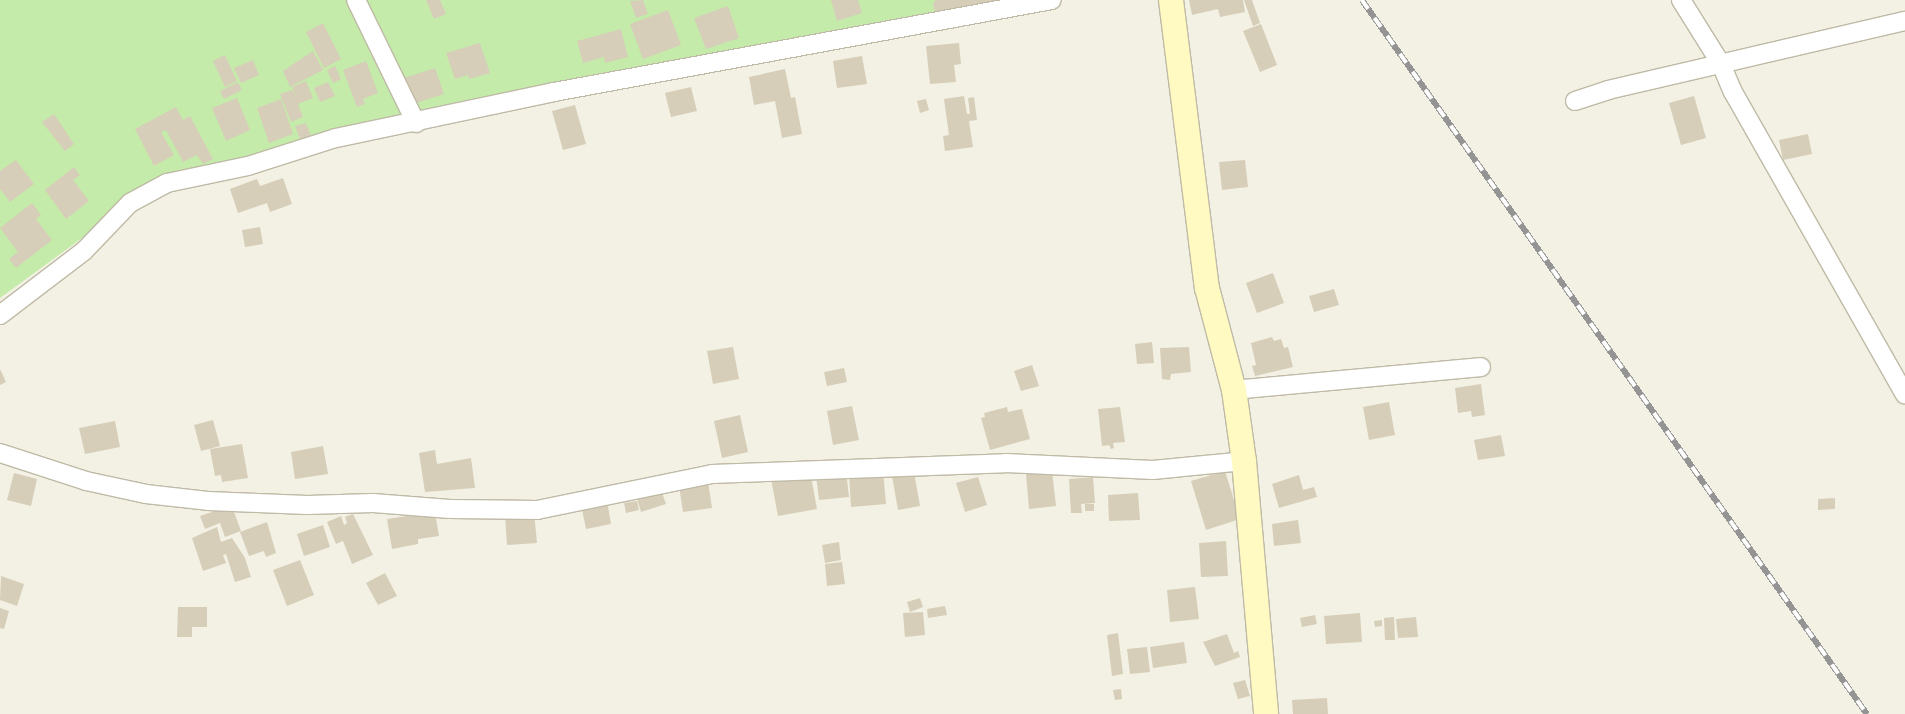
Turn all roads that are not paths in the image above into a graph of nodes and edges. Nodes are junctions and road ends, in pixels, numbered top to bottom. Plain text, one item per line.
1 (356, 0) edge
2 (1052, 0) edge
3 (1171, 0) edge
4 (1681, 0) edge
5 (1905, 22) edge
6 (1721, 64) junction
7 (1575, 100) dead end
8 (416, 123) junction
9 (0, 315) edge
10 (1481, 367) dead end
11 (1234, 390) junction
12 (1905, 395) edge
13 (0, 453) edge
14 (1244, 461) junction
15 (1266, 714) edge

1 - 8 street
2 - 8 street
3 - 11 street
4 - 6 street
5 - 6 street
6 - 7 street
6 - 12 street
8 - 9 street
10 - 11 street
11 - 14 street
13 - 14 street
14 - 15 street

